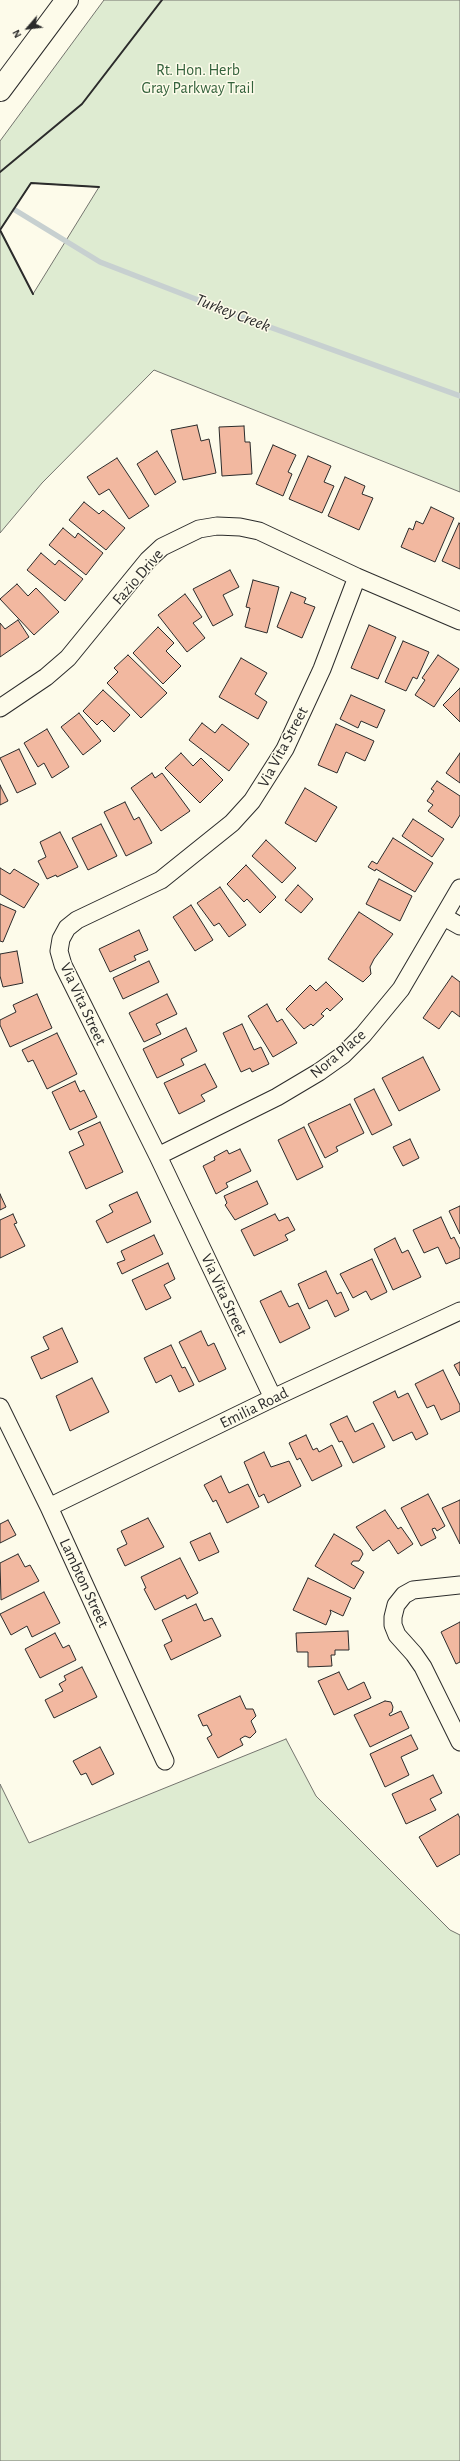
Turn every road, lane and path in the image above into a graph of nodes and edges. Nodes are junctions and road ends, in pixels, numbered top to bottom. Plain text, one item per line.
1 (67, 0) edge
2 (0, 90) edge
3 (357, 577) junction
4 (460, 621) edge
5 (0, 708) edge
6 (460, 888) edge
7 (444, 917) junction
8 (460, 926) edge
9 (158, 1156) junction
10 (460, 1311) edge
11 (273, 1398) junction
12 (0, 1407) edge
13 (49, 1508) junction
14 (460, 1585) edge
15 (460, 1742) edge
16 (165, 1761) dead end

1 - 2 highway
3 - 4 street, Fazio Drive
3 - 5 street, Fazio Drive
3 - 9 street, Via Vita Street
6 - 7 street, Nora Place
7 - 8 street
7 - 9 street, Nora Place
9 - 11 street, Via Vita Street
10 - 11 street, Emilia Road
11 - 13 street, Emilia Road
12 - 13 street, Lambton Street
13 - 16 street, Lambton Street
14 - 15 street

